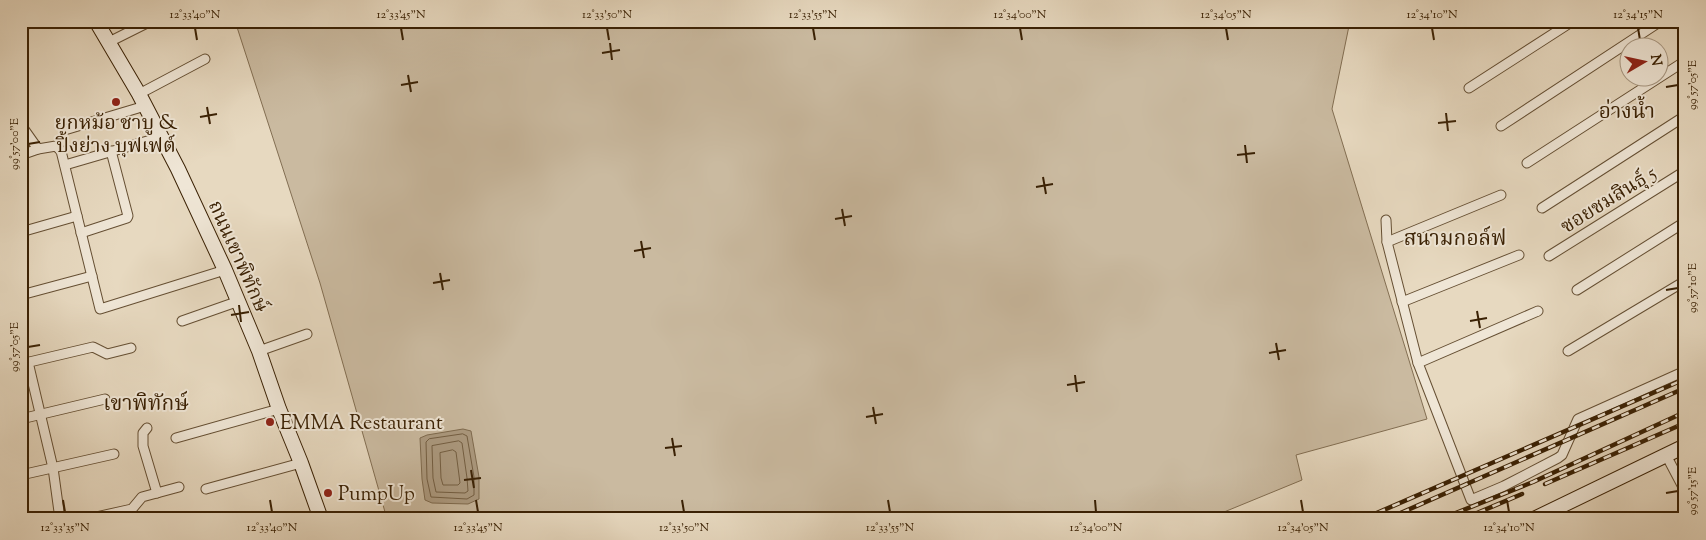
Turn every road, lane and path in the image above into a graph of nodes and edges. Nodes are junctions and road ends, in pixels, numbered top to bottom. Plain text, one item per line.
1 (38, 21) edge
2 (96, 21) edge
3 (151, 21) edge
4 (1573, 21) edge
5 (1661, 21) edge
6 (21, 26) edge
7 (109, 42) junction
8 (205, 59) dead end
9 (1685, 61) edge
10 (1469, 88) dead end
11 (142, 100) junction
12 (1685, 116) edge
13 (21, 125) edge
14 (1501, 126) dead end
15 (68, 130) dead end
16 (161, 137) junction
17 (38, 149) junction
18 (111, 151) junction
19 (21, 155) edge
20 (1526, 163) dead end
21 (65, 165) junction
22 (1685, 171) edge
23 (1501, 195) dead end
24 (1542, 208) dead end
25 (77, 216) junction
26 (1386, 220) dead end
27 (1685, 222) edge
28 (21, 232) edge
29 (81, 233) junction
30 (1387, 242) junction
31 (1519, 255) dead end
32 (1549, 256) dead end
33 (226, 270) junction
34 (92, 276) junction
35 (1685, 281) edge
36 (1577, 290) dead end
37 (21, 295) edge
38 (239, 301) junction
39 (1402, 302) junction
40 (1538, 311) dead end
41 (182, 321) dead end
42 (307, 334) dead end
43 (131, 348) dead end
44 (259, 351) junction
45 (1568, 351) dead end
46 (25, 363) edge
47 (1418, 363) junction
48 (1685, 372) edge
49 (105, 399) dead end
50 (279, 410) junction
51 (41, 415) junction
52 (21, 419) edge
53 (147, 428) dead end
54 (176, 438) dead end
55 (1685, 446) edge
56 (114, 454) dead end
57 (1666, 455) junction
58 (301, 463) junction
59 (53, 468) junction
60 (21, 475) edge
61 (179, 487) dead end
62 (206, 489) dead end
63 (1685, 491) edge
64 (158, 493) junction
65 (60, 519) edge
66 (87, 519) edge
67 (321, 519) edge
68 (1534, 519) edge

1 - 6 street
2 - 7 street, ถนนเขาพิทักษ์
3 - 7 street
4 - 10 street
5 - 14 street
7 - 11 street, ถนนเขาพิทักษ์
8 - 11 street
9 - 20 street
11 - 15 street
11 - 16 street, ถนนเขาพิทักษ์
12 - 24 street
13 - 17 street
16 - 18 street
16 - 33 street, ถนนเขาพิทักษ์
17 - 19 street
17 - 21 street
18 - 21 street
18 - 29 street
21 - 25 street
22 - 32 street, ซอยชมสินธุ์ 5
23 - 30 street
25 - 28 street
25 - 29 street
26 - 30 street
27 - 36 street
29 - 34 street
30 - 39 street
31 - 39 street
33 - 34 street
33 - 38 street, ถนนเขาพิทักษ์
34 - 37 street
35 - 45 street
38 - 41 street
38 - 44 street, ถนนเขาพิทักษ์
39 - 47 street
40 - 47 street
42 - 44 street
43 - 46 street
44 - 50 street, ถนนเขาพิทักษ์
46 - 51 street
47 - 48 street
49 - 51 street
50 - 54 street
50 - 58 street, ถนนเขาพิทักษ์
51 - 52 street
51 - 59 street
53 - 64 street
55 - 57 street
56 - 59 street
57 - 63 street
57 - 68 street
58 - 62 street
58 - 67 street, ถนนเขาพิทักษ์
59 - 60 street
59 - 65 street
61 - 64 street
64 - 66 street

